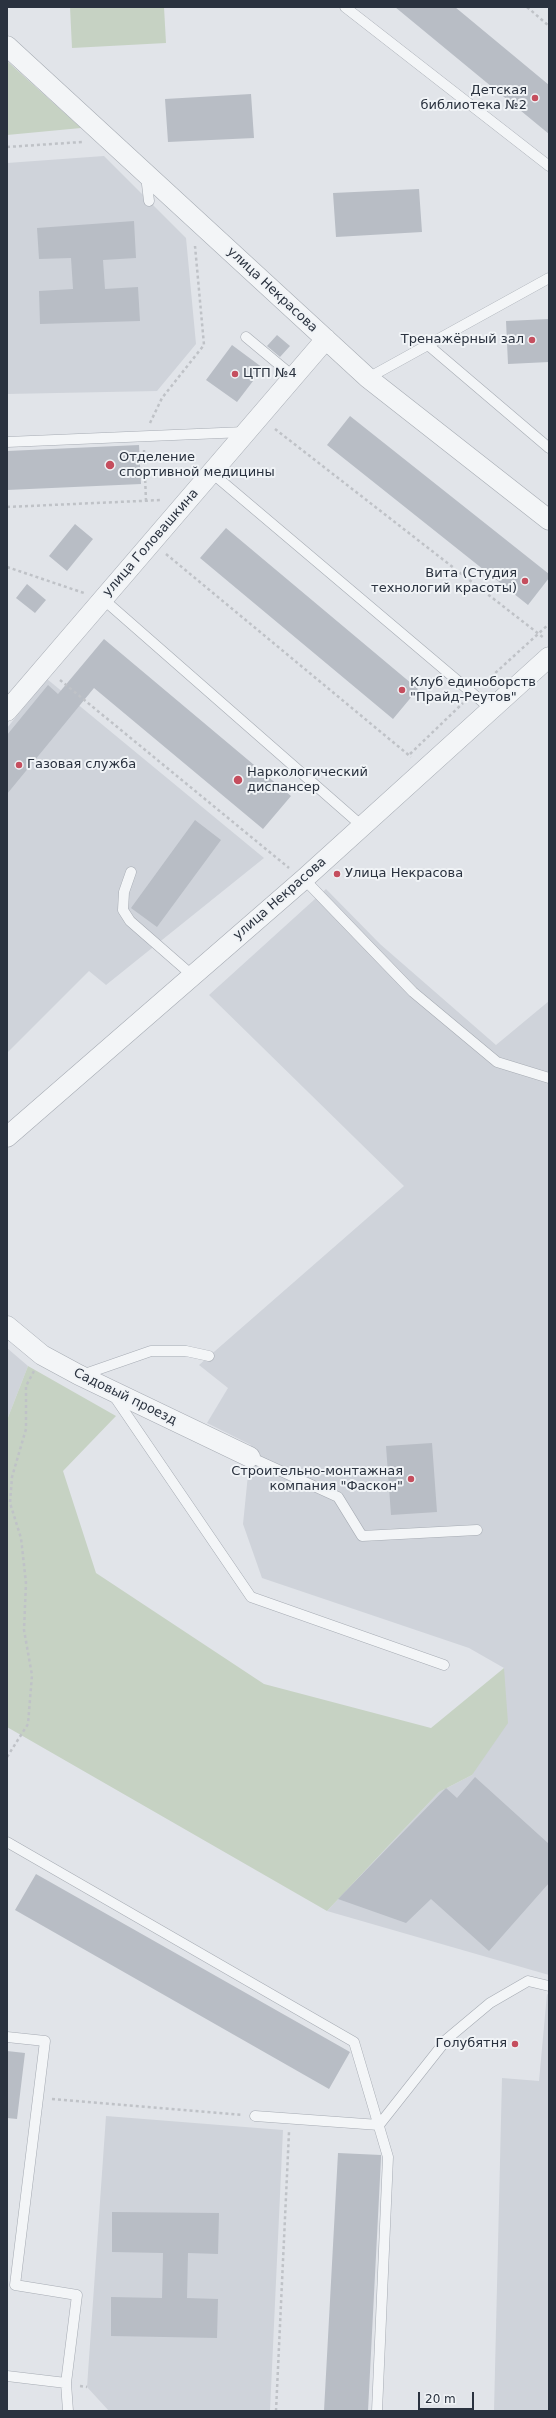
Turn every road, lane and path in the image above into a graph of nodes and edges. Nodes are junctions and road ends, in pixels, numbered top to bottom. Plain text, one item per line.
1 (346, 7) edge
2 (527, 7) edge
3 (549, 26) edge
4 (7, 46) edge
5 (84, 142) dead end
6 (7, 147) edge
7 (549, 166) edge
8 (146, 174) junction
9 (149, 201) dead end
10 (195, 245) dead end
11 (549, 278) edge
12 (246, 337) dead end
13 (326, 339) junction
14 (428, 345) junction
15 (294, 377) junction
16 (368, 378) junction
17 (259, 417) junction
18 (246, 432) junction
19 (143, 436) junction
20 (7, 442) edge
21 (549, 448) edge
22 (212, 472) junction
23 (189, 499) junction
24 (146, 501) junction
25 (7, 507) edge
26 (549, 520) edge
27 (152, 542) junction
28 (7, 567) edge
29 (103, 599) junction
30 (549, 624) edge
31 (538, 634) junction
32 (549, 642) edge
33 (549, 657) edge
34 (44, 667) junction
35 (472, 694) junction
36 (491, 709) junction
37 (7, 712) edge
38 (409, 755) junction
39 (403, 760) dead end
40 (426, 768) junction
41 (362, 826) junction
42 (293, 861) dead end
43 (288, 867) junction
44 (132, 872) dead end
45 (304, 879) junction
46 (193, 976) junction
47 (549, 1078) edge
48 (7, 1137) edge
49 (7, 1326) edge
50 (42, 1355) junction
51 (209, 1356) dead end
52 (79, 1375) junction
53 (109, 1389) junction
54 (250, 1458) joint
55 (477, 1530) dead end
56 (444, 1665) dead end
57 (7, 1757) edge
58 (7, 1842) edge
59 (549, 1986) edge
60 (7, 2037) edge
61 (38, 2098) junction
62 (255, 2116) joint
63 (290, 2119) junction
64 (379, 2125) junction
65 (7, 2376) edge
66 (66, 2383) junction
67 (68, 2411) edge
68 (276, 2411) edge
69 (377, 2411) edge

1 - 7 lane
2 - 3 path
4 - 8 street, улица Некрасова
5 - 6 path
8 - 9 lane
8 - 13 street, улица Некрасова
10 - 19 path
11 - 14 lane
12 - 15 lane
13 - 15 street, улица Головашкина
13 - 16 street, улица Некрасова
14 - 16 lane
14 - 21 lane
15 - 17 street, улица Головашкина
16 - 26 street, улица Некрасова
17 - 18 street, улица Головашкина
17 - 31 path
18 - 19 lane
18 - 22 street, улица Головашкина
19 - 20 lane
19 - 24 path
22 - 23 street, улица Головашкина
22 - 35 lane
23 - 24 path
23 - 27 street, улица Головашкина
24 - 25 path
27 - 29 street, улица Головашкина
27 - 38 path
28 - 29 path
29 - 34 street, улица Головашкина
29 - 41 lane
30 - 31 path
31 - 32 path
31 - 35 path
33 - 36 street, улица Некрасова
34 - 37 street, улица Головашкина
34 - 43 path
35 - 36 lane
35 - 38 path
36 - 40 street, улица Некрасова
38 - 39 path
38 - 40 path
40 - 41 street, улица Некрасова
41 - 45 street, улица Некрасова
42 - 43 path
43 - 45 path
44 - 46 lane
45 - 46 street, улица Некрасова
45 - 47 lane
46 - 48 street, улица Некрасова
49 - 50 street, Садовый проезд
50 - 52 street, Садовый проезд
50 - 57 path
51 - 52 lane
52 - 53 street, Садовый проезд
53 - 54 street, Садовый проезд
53 - 56 lane
54 - 55 lane
58 - 64 lane
59 - 64 lane
60 - 61 lane
61 - 62 path
61 - 66 lane
62 - 63 lane
63 - 64 lane
63 - 68 path
64 - 69 lane
65 - 66 lane
66 - 67 lane

